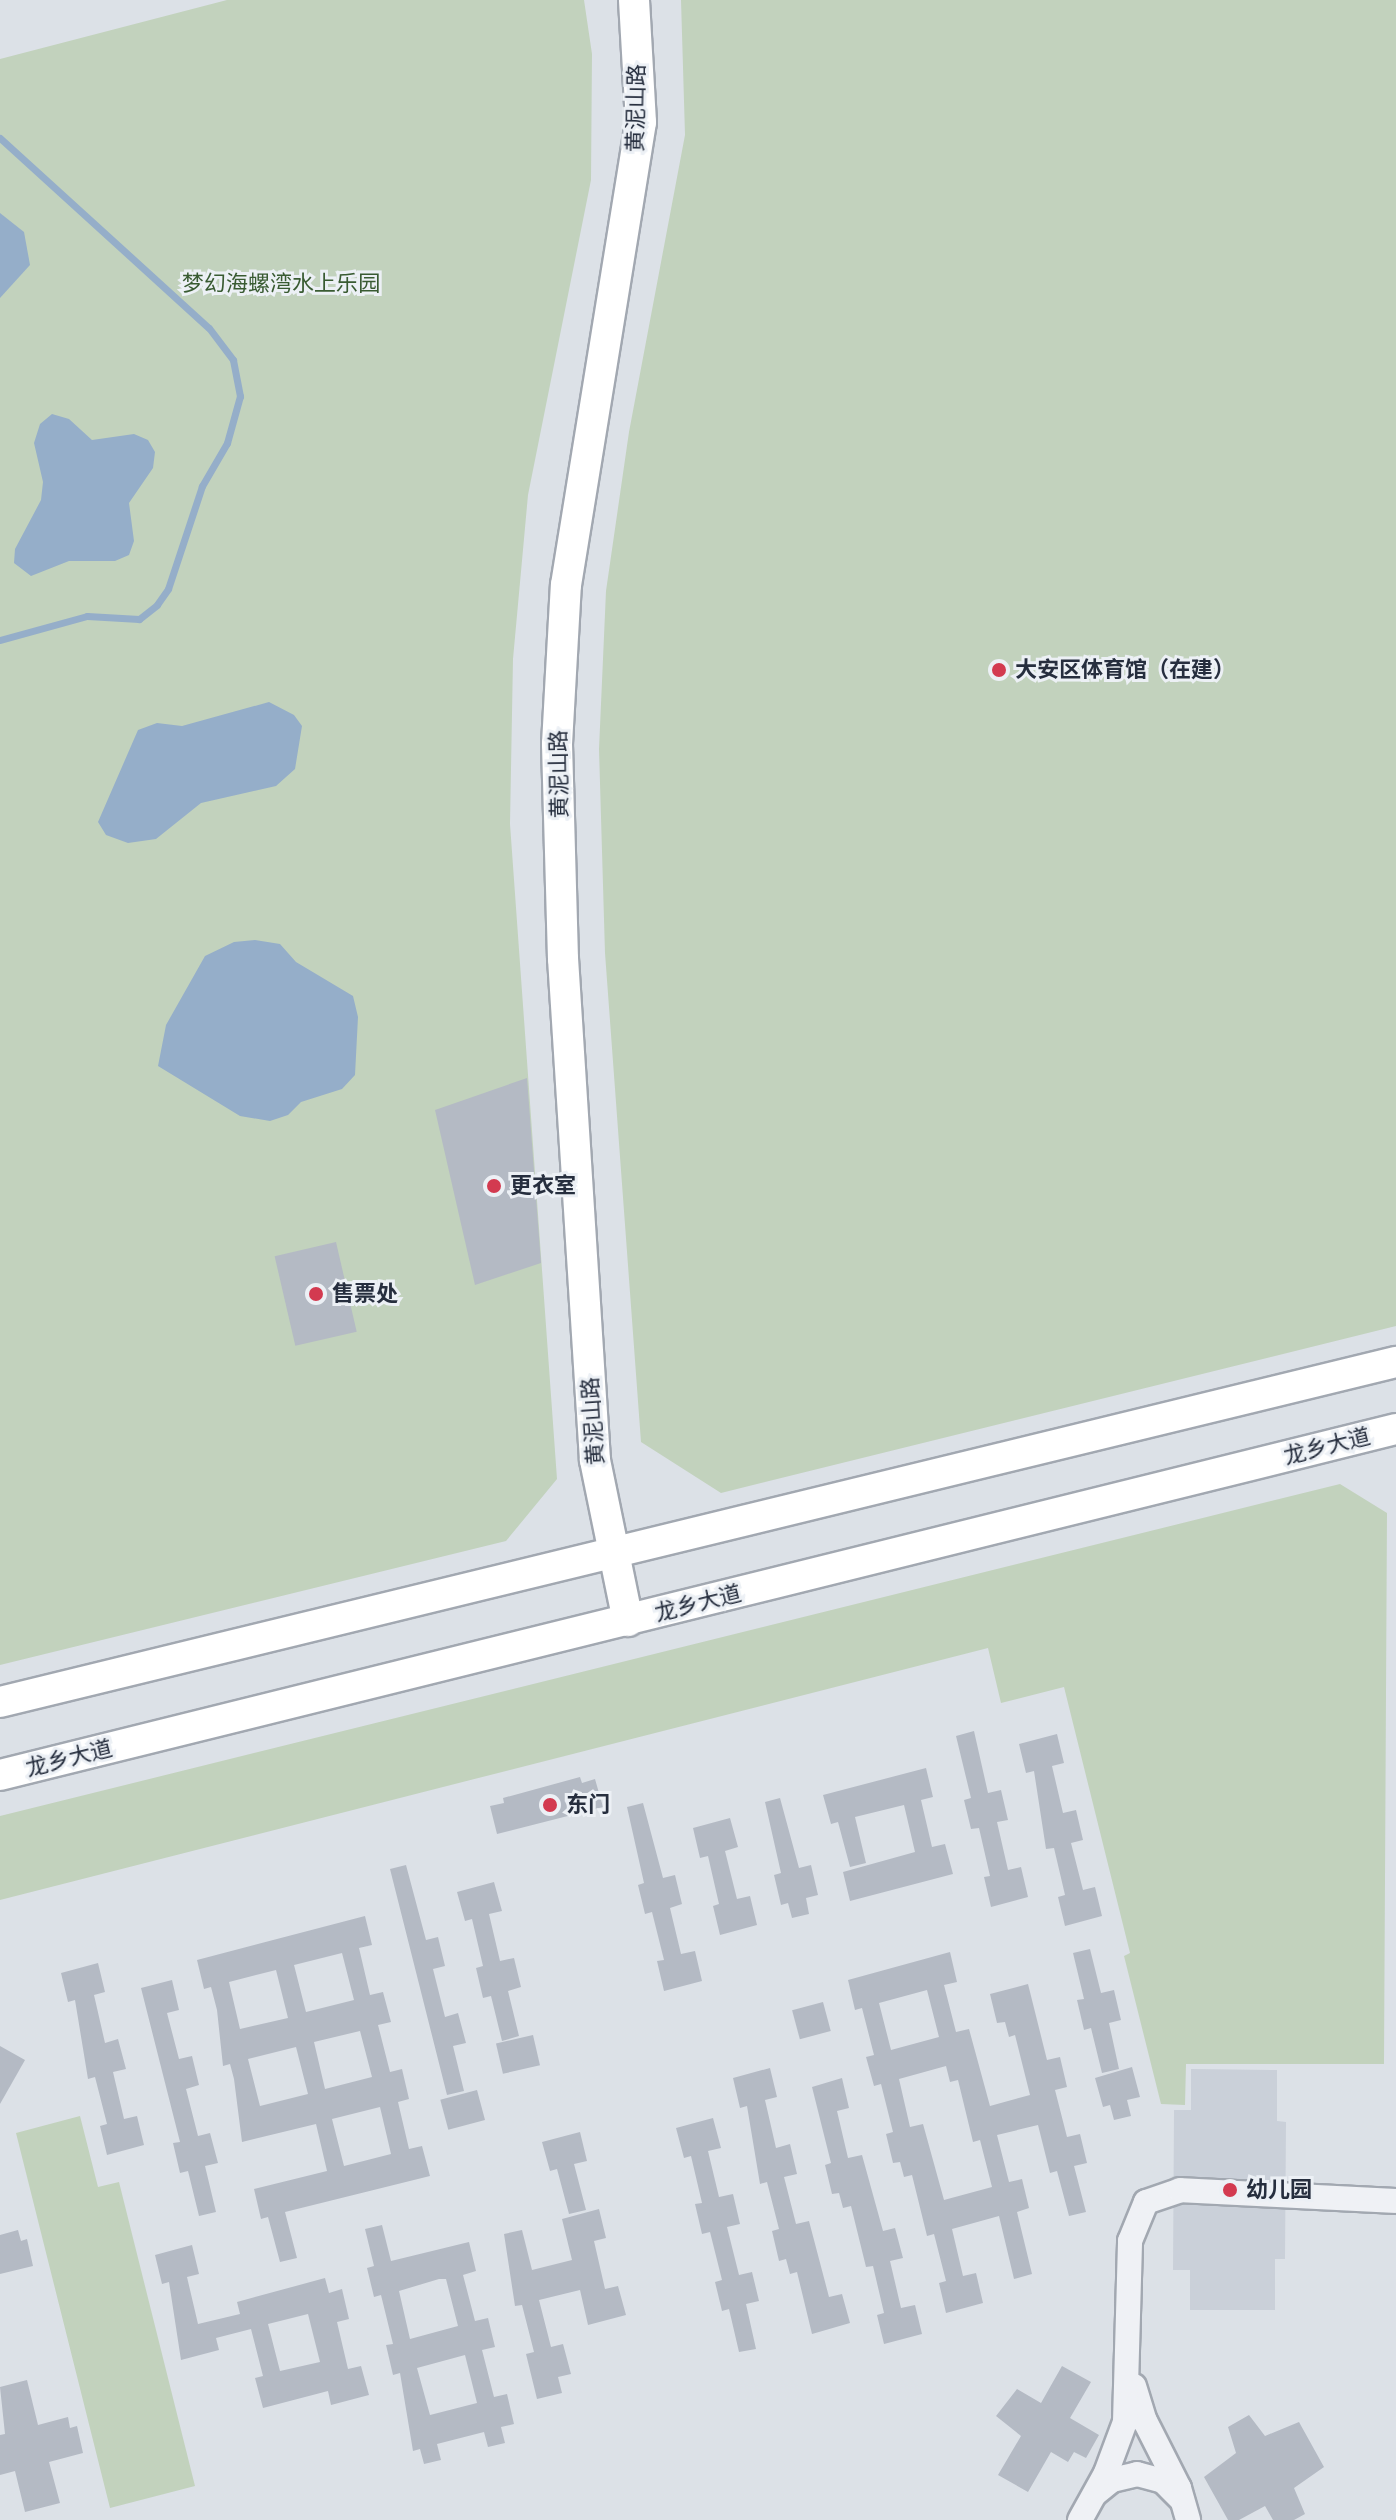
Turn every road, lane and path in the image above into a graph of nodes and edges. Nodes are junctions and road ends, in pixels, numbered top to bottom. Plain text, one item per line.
1 (634, 0) edge
2 (1396, 1362) edge
3 (1396, 1429) edge
4 (611, 1552) junction
5 (628, 1621) junction
6 (0, 1702) edge
7 (0, 1775) edge
8 (1396, 2201) edge
9 (1130, 2356) junction
10 (1094, 2495) junction
11 (1187, 2516) edge
12 (1080, 2520) edge

1 - 4 main road, 黄泥山路
2 - 4 main road
3 - 5 main road, 龙乡大道
4 - 5 main road, 黄泥山路
4 - 6 main road
5 - 7 main road, 龙乡大道
8 - 9 lane
9 - 10 lane
9 - 11 lane
10 - 11 lane
10 - 12 lane

